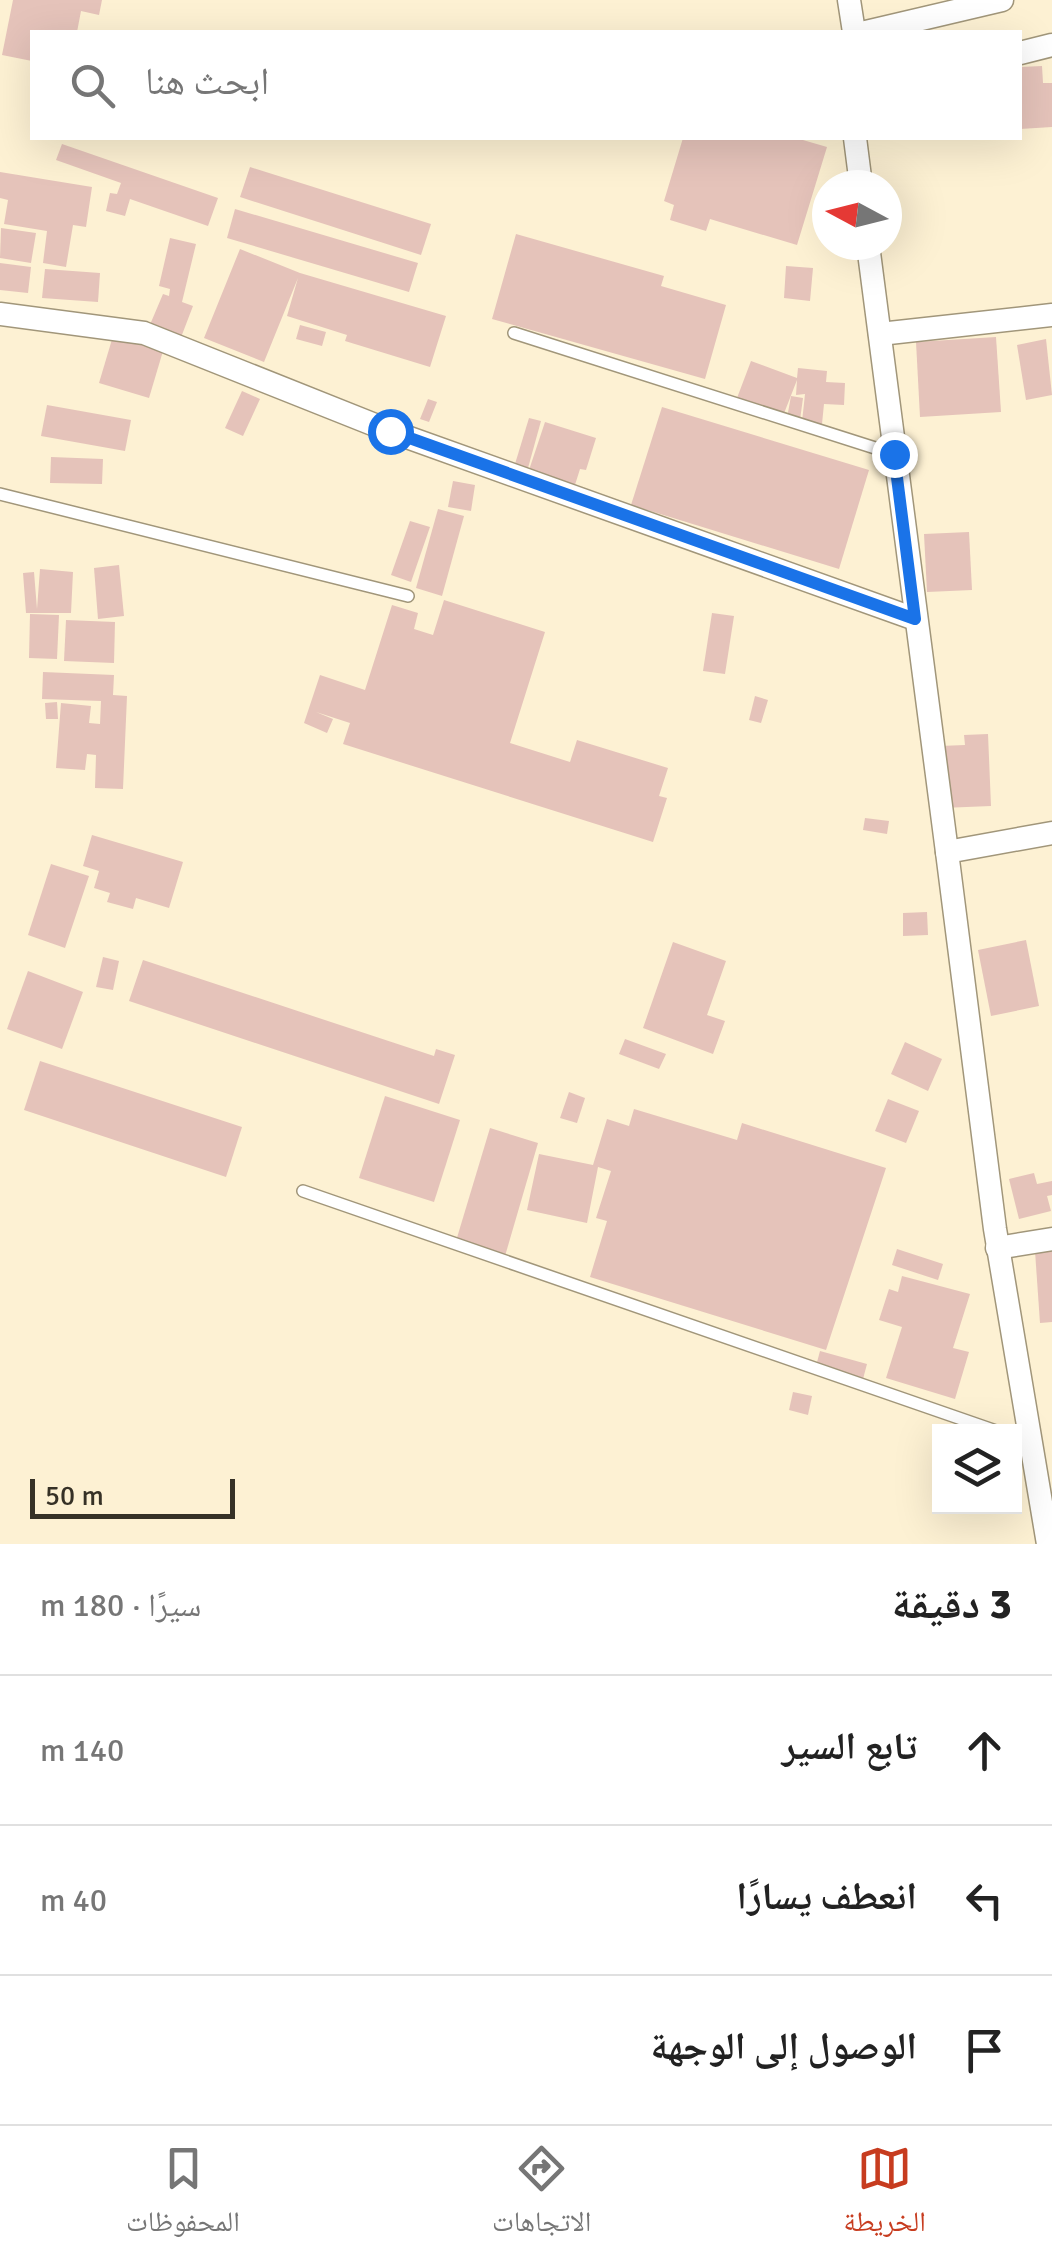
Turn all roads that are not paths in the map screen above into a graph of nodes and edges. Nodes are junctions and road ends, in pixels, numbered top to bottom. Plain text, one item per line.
1 (849, 0) edge
2 (1002, 0) edge
3 (854, 30) edge
4 (874, 30) edge
5 (1052, 45) edge
6 (1022, 52) edge
7 (855, 140) edge
8 (859, 170) edge
9 (870, 260) edge
10 (0, 314) edge
11 (1052, 316) edge
12 (514, 333) dead end
13 (880, 334) junction
14 (894, 454) junction
15 (0, 494) edge
16 (408, 596) dead end
17 (915, 619) junction
18 (1052, 833) edge
19 (947, 852) junction
20 (303, 1192) dead end
21 (1052, 1238) edge
22 (997, 1248) junction
23 (976, 1424) edge
24 (1023, 1440) edge
25 (1048, 1544) edge

1 - 3 street
2 - 4 street
5 - 6 street
7 - 8 street
9 - 13 street
10 - 17 street
11 - 13 street
12 - 14 lane
13 - 14 street
14 - 17 street
15 - 16 lane
17 - 19 street
18 - 19 street
19 - 22 street
20 - 23 lane
21 - 22 street
22 - 24 street
24 - 25 street

